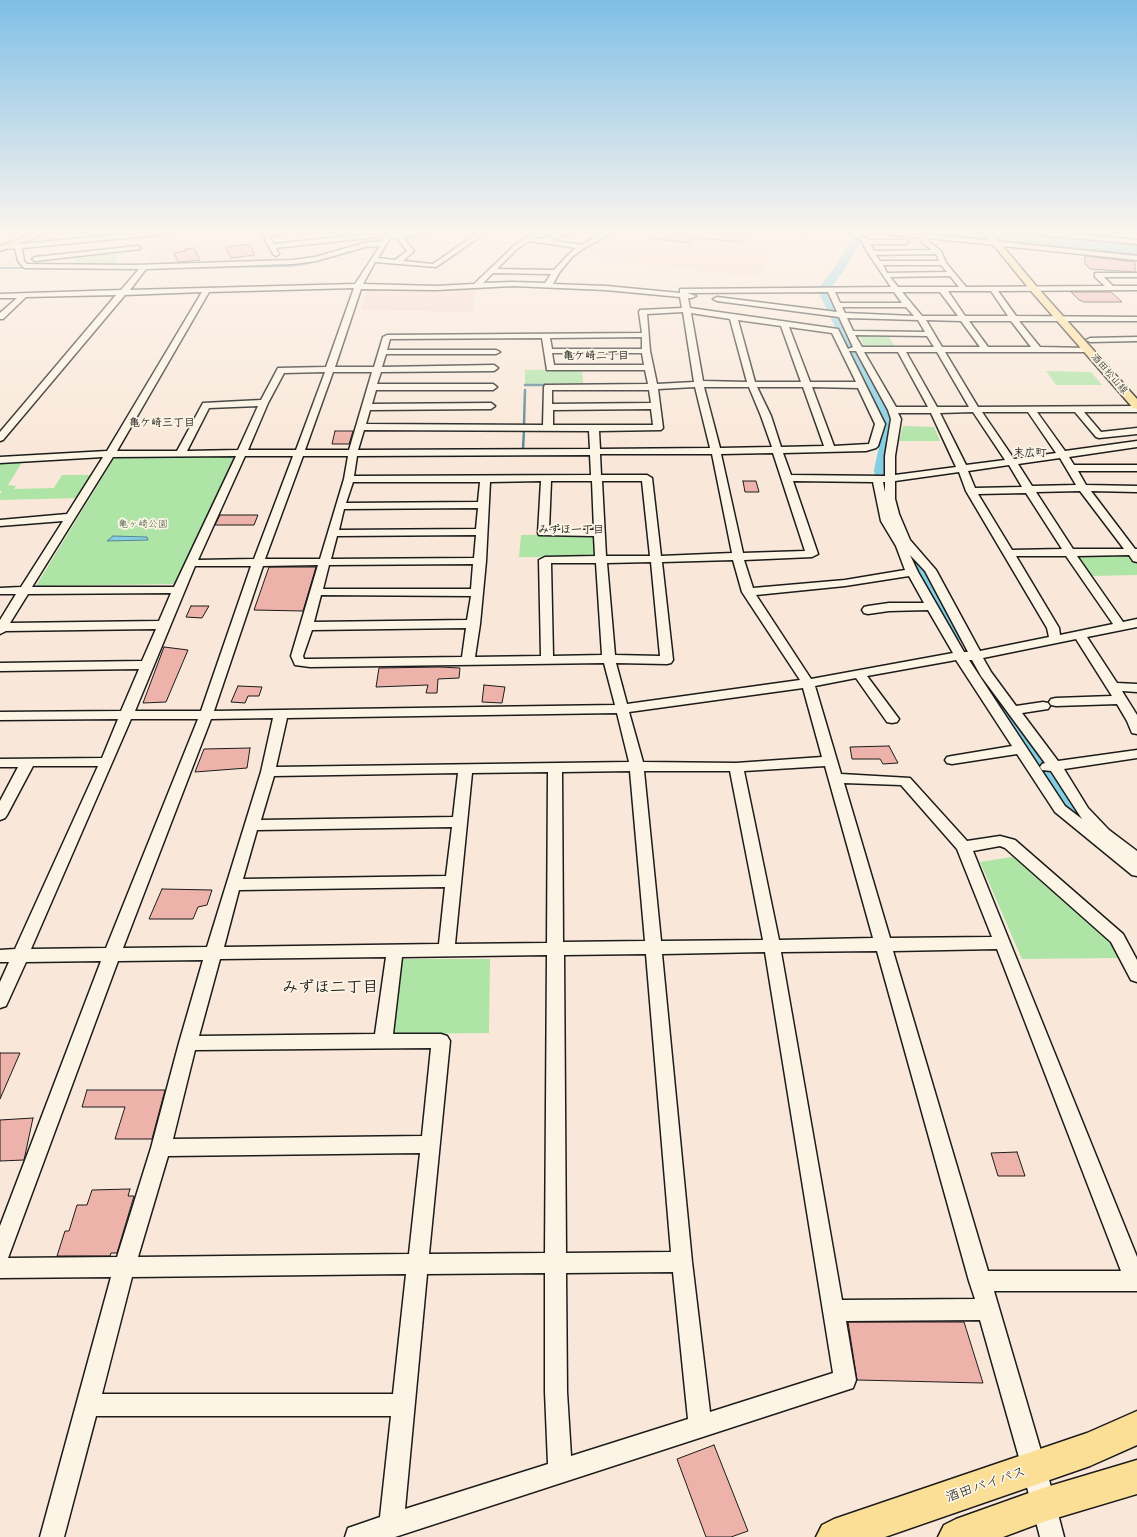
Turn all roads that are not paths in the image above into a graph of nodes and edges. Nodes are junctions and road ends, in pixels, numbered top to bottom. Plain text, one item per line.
1 (15, 304) edge
2 (114, 304) edge
3 (199, 304) edge
4 (352, 304) edge
5 (686, 304) edge
6 (754, 304) edge
7 (952, 304) edge
8 (1003, 304) edge
9 (1047, 304) edge
10 (1058, 304) edge
11 (837, 305) joint
12 (908, 305) joint
13 (686, 310) junction
14 (842, 315) junction
15 (0, 317) edge
16 (734, 318) junction
17 (922, 319) junction
18 (963, 319) junction
19 (1014, 319) junction
20 (1060, 319) junction
21 (1072, 319) junction
22 (1137, 319) edge
23 (784, 324) junction
24 (850, 333) junction
25 (931, 334) junction
26 (646, 335) junction
27 (497, 336) junction
28 (546, 336) junction
29 (1137, 339) edge
30 (1089, 345) junction
31 (844, 348) junction
32 (985, 349) junction
33 (1037, 349) junction
34 (859, 350) junction
35 (901, 350) junction
36 (940, 350) junction
37 (548, 351) junction
38 (646, 351) junction
39 (382, 352) junction
40 (496, 352) junction
41 (648, 367) junction
42 (378, 368) junction
43 (330, 369) junction
44 (590, 377) junction
45 (699, 384) junction
46 (752, 385) junction
47 (807, 385) junction
48 (862, 385) junction
49 (372, 387) junction
50 (652, 387) junction
51 (1137, 393) edge
52 (492, 397) junction
53 (264, 403) junction
54 (655, 406) junction
55 (366, 407) junction
56 (548, 407) junction
57 (1137, 407) edge
58 (934, 409) junction
59 (975, 409) junction
60 (1030, 409) junction
61 (1077, 409) junction
62 (894, 410) junction
63 (361, 427) junction
64 (548, 428) junction
65 (594, 428) junction
66 (1137, 431) edge
67 (0, 438) edge
68 (1137, 444) edge
69 (830, 448) junction
70 (777, 450) junction
71 (596, 451) junction
72 (716, 451) junction
73 (353, 452) junction
74 (181, 453) junction
75 (242, 453) junction
76 (300, 453) junction
77 (110, 454) junction
78 (1062, 455) junction
79 (0, 460) edge
80 (1011, 462) junction
81 (962, 468) junction
82 (1071, 468) junction
83 (1137, 468) edge
84 (485, 478) junction
85 (546, 478) junction
86 (596, 478) junction
87 (787, 478) junction
88 (349, 479) junction
89 (877, 479) junction
90 (890, 479) junction
91 (1083, 488) junction
92 (1137, 489) edge
93 (1029, 490) junction
94 (971, 491) junction
95 (483, 505) junction
96 (340, 506) junction
97 (71, 517) junction
98 (0, 523) edge
99 (482, 532) junction
100 (598, 532) junction
101 (332, 533) junction
102 (1069, 552) junction
103 (1008, 553) junction
104 (1135, 555) edge
105 (738, 557) junction
106 (600, 559) junction
107 (657, 559) junction
108 (480, 561) junction
109 (325, 562) junction
110 (190, 563) junction
111 (258, 563) junction
112 (912, 572) junction
113 (178, 590) junction
114 (0, 591) edge
115 (25, 591) junction
116 (316, 592) junction
117 (748, 592) junction
118 (477, 593) junction
119 (931, 606) junction
120 (868, 610) dead end
121 (1137, 623) edge
122 (474, 624) junction
123 (163, 625) junction
124 (307, 626) junction
125 (1120, 626) junction
126 (1, 628) edge
127 (1080, 634) junction
128 (1055, 640) junction
129 (959, 656) junction
130 (975, 656) junction
131 (609, 659) junction
132 (547, 660) junction
133 (468, 661) junction
134 (147, 665) junction
135 (0, 667) edge
136 (859, 674) junction
137 (808, 683) junction
138 (1112, 687) junction
139 (1137, 688) edge
140 (1120, 700) junction
141 (623, 709) junction
142 (1013, 710) junction
143 (281, 714) junction
144 (127, 715) junction
145 (206, 715) junction
146 (0, 716) edge
147 (892, 719) dead end
148 (1137, 730) edge
149 (1021, 749) junction
150 (1137, 754) edge
151 (952, 760) dead end
152 (830, 761) junction
153 (28, 762) junction
154 (107, 762) junction
155 (0, 763) edge
156 (1054, 765) junction
157 (637, 766) junction
158 (736, 767) junction
159 (555, 768) junction
160 (464, 769) junction
161 (1035, 769) junction
162 (268, 772) junction
163 (835, 778) junction
164 (0, 815) edge
165 (459, 822) junction
166 (251, 825) junction
167 (964, 847) junction
168 (1137, 859) edge
169 (1137, 871) edge
170 (453, 881) junction
171 (233, 885) junction
172 (1004, 943) junction
173 (883, 944) junction
174 (772, 946) junction
175 (654, 948) junction
176 (554, 949) junction
177 (446, 950) junction
178 (395, 951) junction
179 (214, 952) junction
180 (112, 955) junction
181 (0, 956) edge
182 (20, 956) junction
183 (1137, 975) edge
184 (0, 1001) edge
185 (383, 1041) junction
186 (188, 1043) junction
187 (429, 1144) junction
188 (161, 1148) junction
189 (0, 1253) edge
190 (682, 1262) junction
191 (418, 1264) junction
192 (557, 1264) junction
193 (124, 1267) junction
194 (0, 1268) edge
195 (1136, 1281) edge
196 (980, 1282) junction
197 (988, 1309) junction
198 (834, 1311) junction
199 (86, 1405) junction
200 (404, 1405) junction
201 (700, 1427) junction
202 (1137, 1428) edge
203 (1034, 1468) junction
204 (560, 1471) junction
205 (1137, 1477) edge
206 (1047, 1521) edge
207 (391, 1526) junction
208 (52, 1537) edge
209 (357, 1537) edge
210 (834, 1537) edge
211 (956, 1537) edge

1 - 15 street
2 - 67 street
3 - 77 street
4 - 43 street
5 - 13 street
6 - 14 street
7 - 18 street
8 - 19 street
9 - 20 main road, 酒田松山線
10 - 21 main road, 酒田松山線
11 - 12 street
11 - 14 street
12 - 17 street
13 - 16 street
13 - 26 street
13 - 45 street
14 - 17 street
14 - 24 street
16 - 23 street
16 - 46 street
17 - 18 street
17 - 25 street
18 - 19 street
18 - 32 street
19 - 20 street
19 - 33 street
20 - 21 street
20 - 30 main road, 酒田松山線
21 - 22 street
21 - 30 main road, 酒田松山線
23 - 31 street
23 - 47 street
24 - 25 street
24 - 34 street
25 - 36 street
26 - 28 street
26 - 38 street
27 - 28 street
27 - 39 street
27 - 40 street
28 - 37 street
29 - 30 street
30 - 33 street
30 - 51 main road, 酒田松山線
30 - 57 main road, 酒田松山線
31 - 34 street
31 - 48 street
32 - 33 street
32 - 36 street
34 - 35 street
34 - 62 street
35 - 36 street
35 - 58 street
36 - 59 street
37 - 38 street
37 - 44 street
38 - 41 street
39 - 40 street
39 - 42 street
40 - 52 street
41 - 44 street
41 - 50 street
42 - 43 street
42 - 49 street
42 - 52 street
43 - 53 street
43 - 76 street
44 - 50 street
44 - 56 street
45 - 46 street
45 - 50 street
45 - 72 street
46 - 47 street
46 - 70 street
47 - 48 street
47 - 69 street
48 - 69 street
49 - 52 street
49 - 55 street
50 - 54 street
52 - 55 street
52 - 63 street
52 - 64 street
53 - 74 street
53 - 75 street
54 - 56 street
54 - 65 street
55 - 63 street
56 - 64 street
57 - 61 street
58 - 59 street
58 - 62 street
58 - 81 street
59 - 60 street
59 - 80 street
60 - 61 street
60 - 78 street
61 - 66 street
62 - 90 street
63 - 73 street
64 - 65 street
65 - 71 street
68 - 78 street
69 - 70 street
70 - 72 street
70 - 87 street
71 - 72 street
71 - 73 street
71 - 86 street
72 - 105 street
73 - 76 street
73 - 88 street
74 - 75 street
74 - 77 street
75 - 76 street
75 - 110 street
76 - 111 street
77 - 79 street
77 - 97 street
78 - 80 street
78 - 82 street
80 - 81 street
80 - 93 street
81 - 90 street
81 - 94 street
82 - 83 street
82 - 91 street
84 - 85 street
84 - 88 street
84 - 95 street
85 - 86 street
85 - 100 street
86 - 100 street
86 - 107 street
87 - 89 street
87 - 105 street
88 - 96 street
89 - 90 street
89 - 112 street
90 - 130 street
91 - 92 street
91 - 93 street
91 - 104 street
93 - 94 street
93 - 102 street
94 - 103 street
95 - 96 street
95 - 99 street
96 - 101 street
97 - 98 street
97 - 115 street
99 - 101 street
99 - 108 street
100 - 106 street
101 - 109 street
102 - 103 street
102 - 104 street
102 - 125 street
103 - 128 street
105 - 107 street
105 - 117 street
106 - 107 street
106 - 131 street
106 - 132 street
107 - 131 street
108 - 109 street
108 - 118 street
109 - 111 street
109 - 116 street
110 - 111 street
110 - 113 street
111 - 145 street
112 - 117 street
112 - 119 street
113 - 115 street
113 - 123 street
114 - 115 street
115 - 126 street
116 - 118 street
116 - 124 street
117 - 137 street
118 - 122 street
119 - 120 street
119 - 129 street
121 - 125 street
122 - 124 street
122 - 133 street
123 - 126 street
123 - 134 street
124 - 133 street
125 - 127 street
127 - 128 street
127 - 138 street
128 - 130 street
129 - 130 street
129 - 136 street
129 - 149 street
130 - 142 street
131 - 132 street
131 - 141 street
132 - 133 street
134 - 135 street
134 - 144 street
136 - 137 street
136 - 147 street
137 - 141 street
137 - 152 street
138 - 139 street
138 - 140 street
140 - 142 street
140 - 148 street
141 - 143 street
141 - 157 street
142 - 156 street
143 - 145 street
143 - 162 street
144 - 145 street
144 - 146 street
144 - 154 street
145 - 180 street
149 - 151 street
149 - 161 street
150 - 156 street
152 - 158 street
152 - 163 street
153 - 154 street
153 - 155 street
153 - 164 street
154 - 182 street
156 - 161 street
156 - 168 street
157 - 158 street
157 - 159 street
157 - 175 street
158 - 174 street
159 - 160 street
159 - 176 street
160 - 162 street
160 - 165 street
161 - 169 street
162 - 166 street
163 - 167 street
163 - 173 street
165 - 166 street
165 - 170 street
166 - 171 street
167 - 172 street
167 - 183 street
170 - 171 street
170 - 177 street
171 - 179 street
172 - 173 street
172 - 195 street
173 - 174 street
173 - 196 street
174 - 175 street
174 - 198 street
175 - 176 street
175 - 190 street
176 - 177 street
176 - 192 street
177 - 178 street
178 - 179 street
178 - 185 street
179 - 180 street
179 - 186 street
180 - 182 street
180 - 189 street
181 - 182 street
182 - 184 street
185 - 186 street
185 - 187 street
186 - 188 street
187 - 188 street
187 - 191 street
188 - 193 street
190 - 192 street
190 - 201 street
191 - 192 street
191 - 193 street
191 - 200 street
192 - 204 street
193 - 194 street
193 - 199 street
195 - 196 street
196 - 197 street
197 - 198 street
197 - 203 street
198 - 201 street
199 - 200 street
199 - 208 street
200 - 207 street
201 - 204 street
202 - 203 highway, 酒田バイパス
203 - 206 street
203 - 210 highway, 酒田バイパス
204 - 207 street
205 - 206 highway
206 - 211 highway
207 - 209 street

